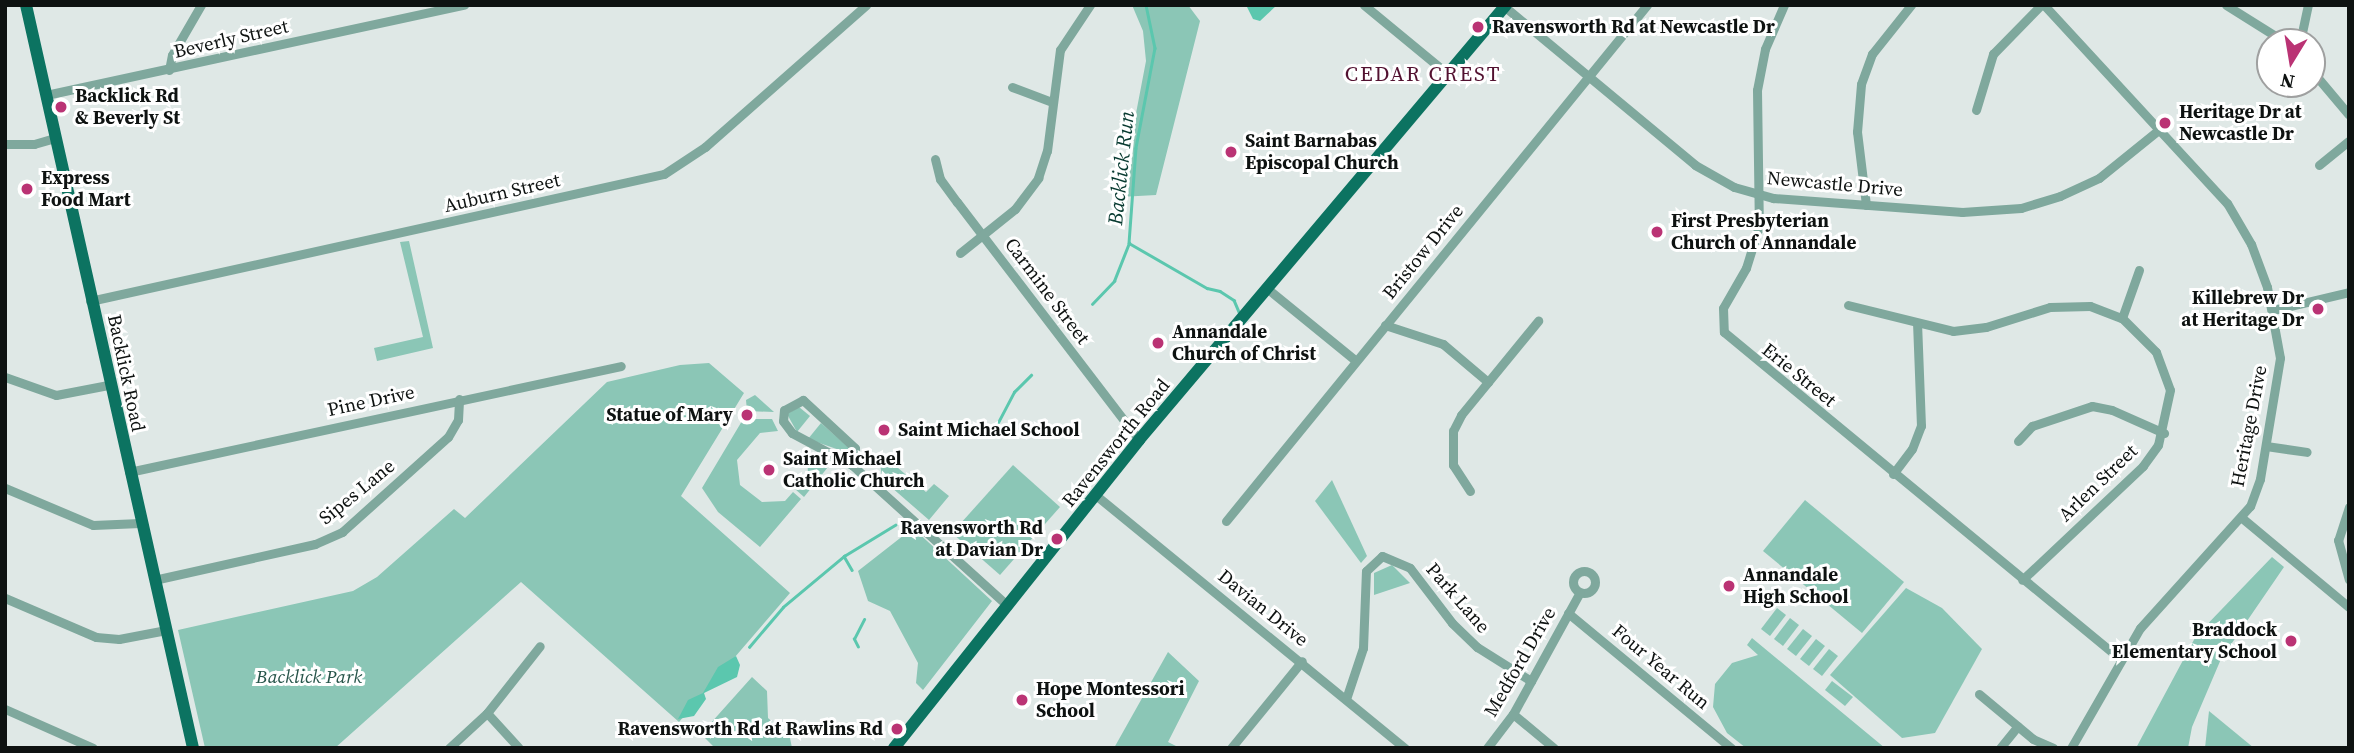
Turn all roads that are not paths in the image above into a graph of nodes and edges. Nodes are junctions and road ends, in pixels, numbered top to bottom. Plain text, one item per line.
1 (26, 5) edge
2 (201, 5) edge
3 (464, 5) edge
4 (866, 5) edge
5 (1090, 5) edge
6 (1364, 5) edge
7 (1647, 5) edge
8 (1784, 5) edge
9 (1911, 5) edge
10 (2043, 5) edge
11 (2226, 5) edge
12 (2308, 5) edge
13 (1506, 6) edge
14 (2263, 28) edge
15 (2303, 28) edge
16 (169, 70) junction
17 (1449, 75) junction
18 (1588, 77) junction
19 (1012, 88) dead end
20 (2326, 88) edge
21 (46, 95) junction
22 (1052, 102) junction
23 (1976, 110) dead end
24 (2349, 116) edge
25 (2161, 128) junction
26 (55, 138) junction
27 (2349, 141) edge
28 (5, 144) edge
29 (934, 159) dead end
30 (2319, 165) dead end
31 (1760, 195) junction
32 (1866, 205) junction
33 (982, 235) junction
34 (960, 253) dead end
35 (2139, 270) dead end
36 (1269, 290) junction
37 (2349, 292) edge
38 (90, 301) junction
39 (1848, 305) dead end
40 (2273, 310) junction
41 (2122, 318) junction
42 (1538, 321) dead end
43 (1917, 323) junction
44 (1385, 325) junction
45 (1356, 361) junction
46 (621, 366) dead end
47 (5, 377) edge
48 (1488, 382) junction
49 (108, 385) junction
50 (460, 399) junction
51 (2164, 433) junction
52 (1139, 440) junction
53 (2018, 441) dead end
54 (2266, 446) junction
55 (2307, 452) dead end
56 (852, 465) junction
57 (128, 472) junction
58 (1893, 474) junction
59 (5, 488) edge
60 (1470, 491) dead end
61 (1098, 497) junction
62 (2349, 508) edge
63 (2242, 518) junction
64 (1226, 521) dead end
65 (141, 523) junction
66 (154, 580) junction
67 (2022, 580) junction
68 (2349, 580) edge
69 (1580, 592) dead end
70 (5, 598) edge
71 (1008, 606) junction
72 (2349, 607) edge
73 (1568, 613) junction
74 (166, 629) junction
75 (540, 646) dead end
76 (2119, 658) junction
77 (1302, 661) junction
78 (1531, 681) junction
79 (1979, 694) dead end
80 (1346, 699) junction
81 (5, 709) edge
82 (487, 713) junction
83 (1513, 714) junction
84 (2018, 726) junction
85 (93, 748) edge
86 (193, 748) edge
87 (449, 748) edge
88 (519, 748) edge
89 (894, 748) edge
90 (1231, 748) edge
91 (1405, 748) edge
92 (1487, 748) edge
93 (1555, 748) edge
94 (1731, 748) edge
95 (2000, 748) edge
96 (2053, 748) edge
97 (2071, 748) edge

1 - 21 main road, Backlick Road
2 - 16 street
3 - 16 street, Beverly Street
4 - 38 street, Auburn Street
5 - 22 street
6 - 17 street
7 - 18 street, Bristow Drive
8 - 31 street, Erie Street
9 - 32 street
10 - 23 street
10 - 25 street, Heritage Drive
11 - 14 street
12 - 15 street
13 - 17 main road, Ravensworth Road
13 - 18 street, Newcastle Drive
16 - 21 street, Beverly Street
17 - 36 main road, Ravensworth Road
18 - 31 street, Newcastle Drive
18 - 44 street, Bristow Drive
19 - 22 street
20 - 24 street
21 - 26 main road, Backlick Road
22 - 33 street
25 - 32 street, Newcastle Drive
25 - 40 street, Heritage Drive
26 - 28 street
26 - 38 main road, Backlick Road
27 - 30 street
29 - 33 street, Carmine Street
31 - 32 street, Newcastle Drive
31 - 58 street, Erie Street
33 - 34 street
33 - 52 street, Carmine Street
35 - 41 street
36 - 45 street
36 - 52 main road, Ravensworth Road
37 - 40 street
38 - 49 main road, Backlick Road
39 - 43 street, Arlen Street
40 - 54 street, Heritage Drive
41 - 43 street, Arlen Street
41 - 51 street, Arlen Street
42 - 48 street
43 - 58 street
44 - 45 street, Bristow Drive
44 - 48 street
45 - 64 street, Bristow Drive
46 - 50 street, Pine Drive
47 - 49 street
48 - 60 street
49 - 57 main road, Backlick Road
50 - 57 street, Pine Drive
50 - 66 street, Sipes Lane
51 - 53 street
51 - 67 street, Arlen Street
52 - 61 main road, Ravensworth Road
54 - 55 street
54 - 63 street, Heritage Drive
56 - 56 street
56 - 71 street
57 - 65 main road, Backlick Road
58 - 67 street, Erie Street
59 - 65 street
61 - 71 main road, Ravensworth Road
61 - 77 street, Davian Drive
62 - 68 street
63 - 72 street
63 - 76 street, Heritage Drive
65 - 66 main road, Backlick Road
66 - 74 main road, Backlick Road
67 - 76 street, Erie Street
69 - 73 street, Medford Drive
70 - 74 street
71 - 89 main road, Ravensworth Road
73 - 78 street, Medford Drive
73 - 94 street, Four Year Run
74 - 86 main road, Backlick Road
75 - 82 street
76 - 97 street, Heritage Drive
77 - 80 street, Davian Drive
77 - 90 street
78 - 80 street, Park Lane
78 - 83 street, Medford Drive
79 - 84 street
80 - 91 street, Davian Drive
81 - 85 street
82 - 87 street
82 - 88 street
83 - 92 street, Medford Drive
83 - 93 street
84 - 95 street
84 - 96 street

